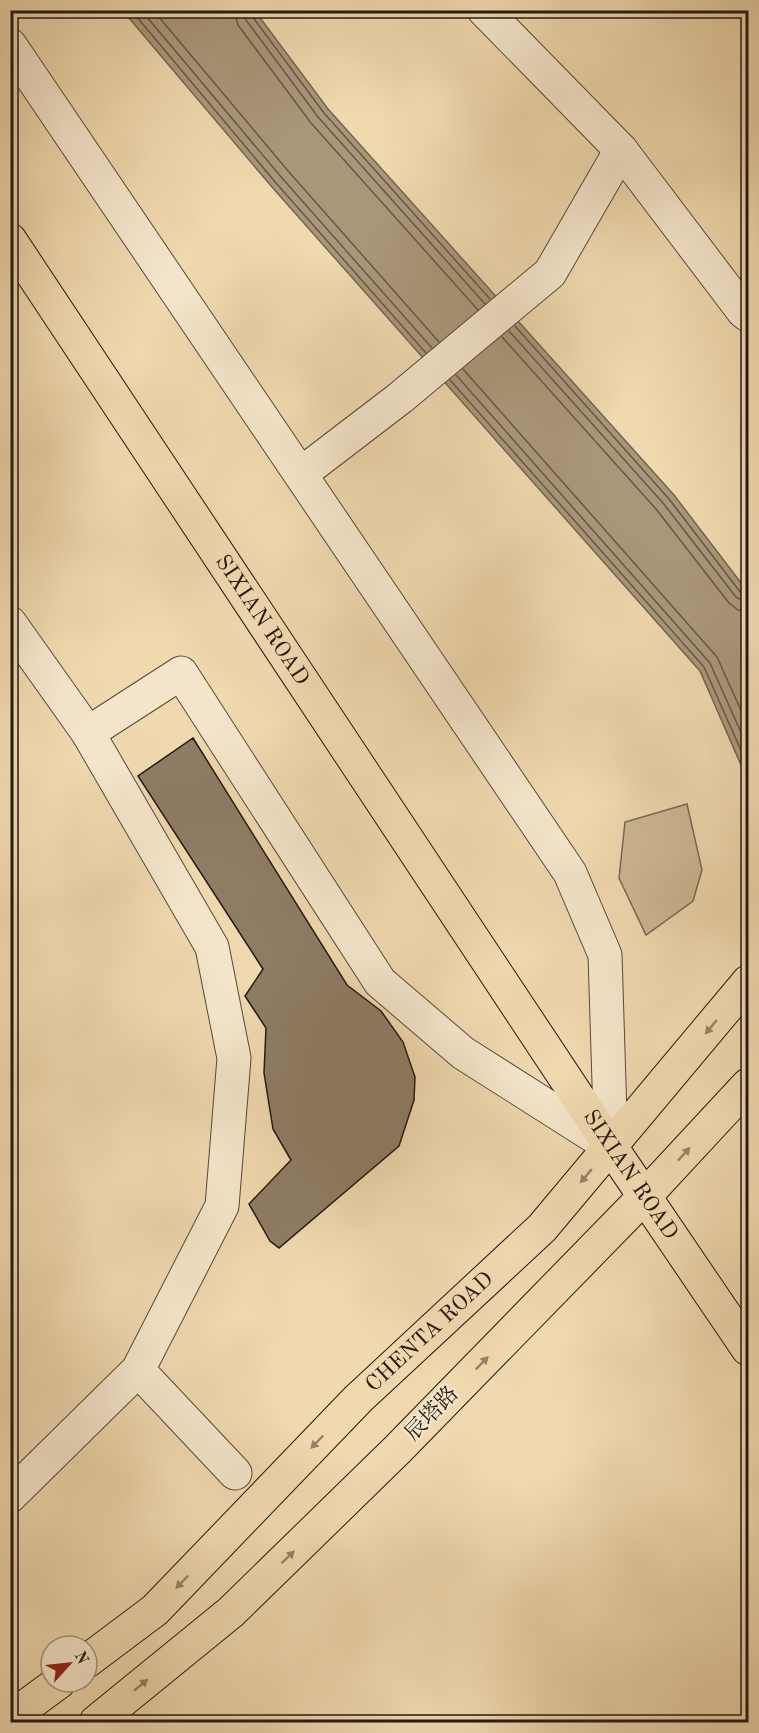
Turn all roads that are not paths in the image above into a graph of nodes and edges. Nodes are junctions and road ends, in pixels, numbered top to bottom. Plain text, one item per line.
1 (484, 10) edge
2 (10, 45) edge
3 (621, 150) junction
4 (10, 240) edge
5 (748, 315) edge
6 (302, 472) junction
7 (10, 623) edge
8 (88, 733) junction
9 (748, 982) edge
10 (748, 1084) edge
11 (610, 1147) junction
12 (645, 1197) junction
13 (748, 1349) edge
14 (138, 1370) junction
15 (236, 1473) dead end
16 (10, 1496) edge
17 (99, 1652) edge
18 (43, 1694) edge
19 (10, 1718) edge
20 (96, 1722) edge

1 - 3 lane
2 - 6 lane
3 - 5 lane
3 - 6 lane
4 - 11 main road, SIXIAN ROAD
6 - 11 lane
7 - 8 lane
8 - 11 lane
8 - 14 lane
9 -> 11 main road, CHENTA ROAD
12 -> 10 main road, 辰塔路
11 - 12 main road, SIXIAN ROAD
11 -> 17 main road, CHENTA ROAD
12 - 13 main road, SIXIAN ROAD
20 -> 12 main road, 辰塔路
14 - 15 lane
14 - 16 lane
18 - 19 main road

